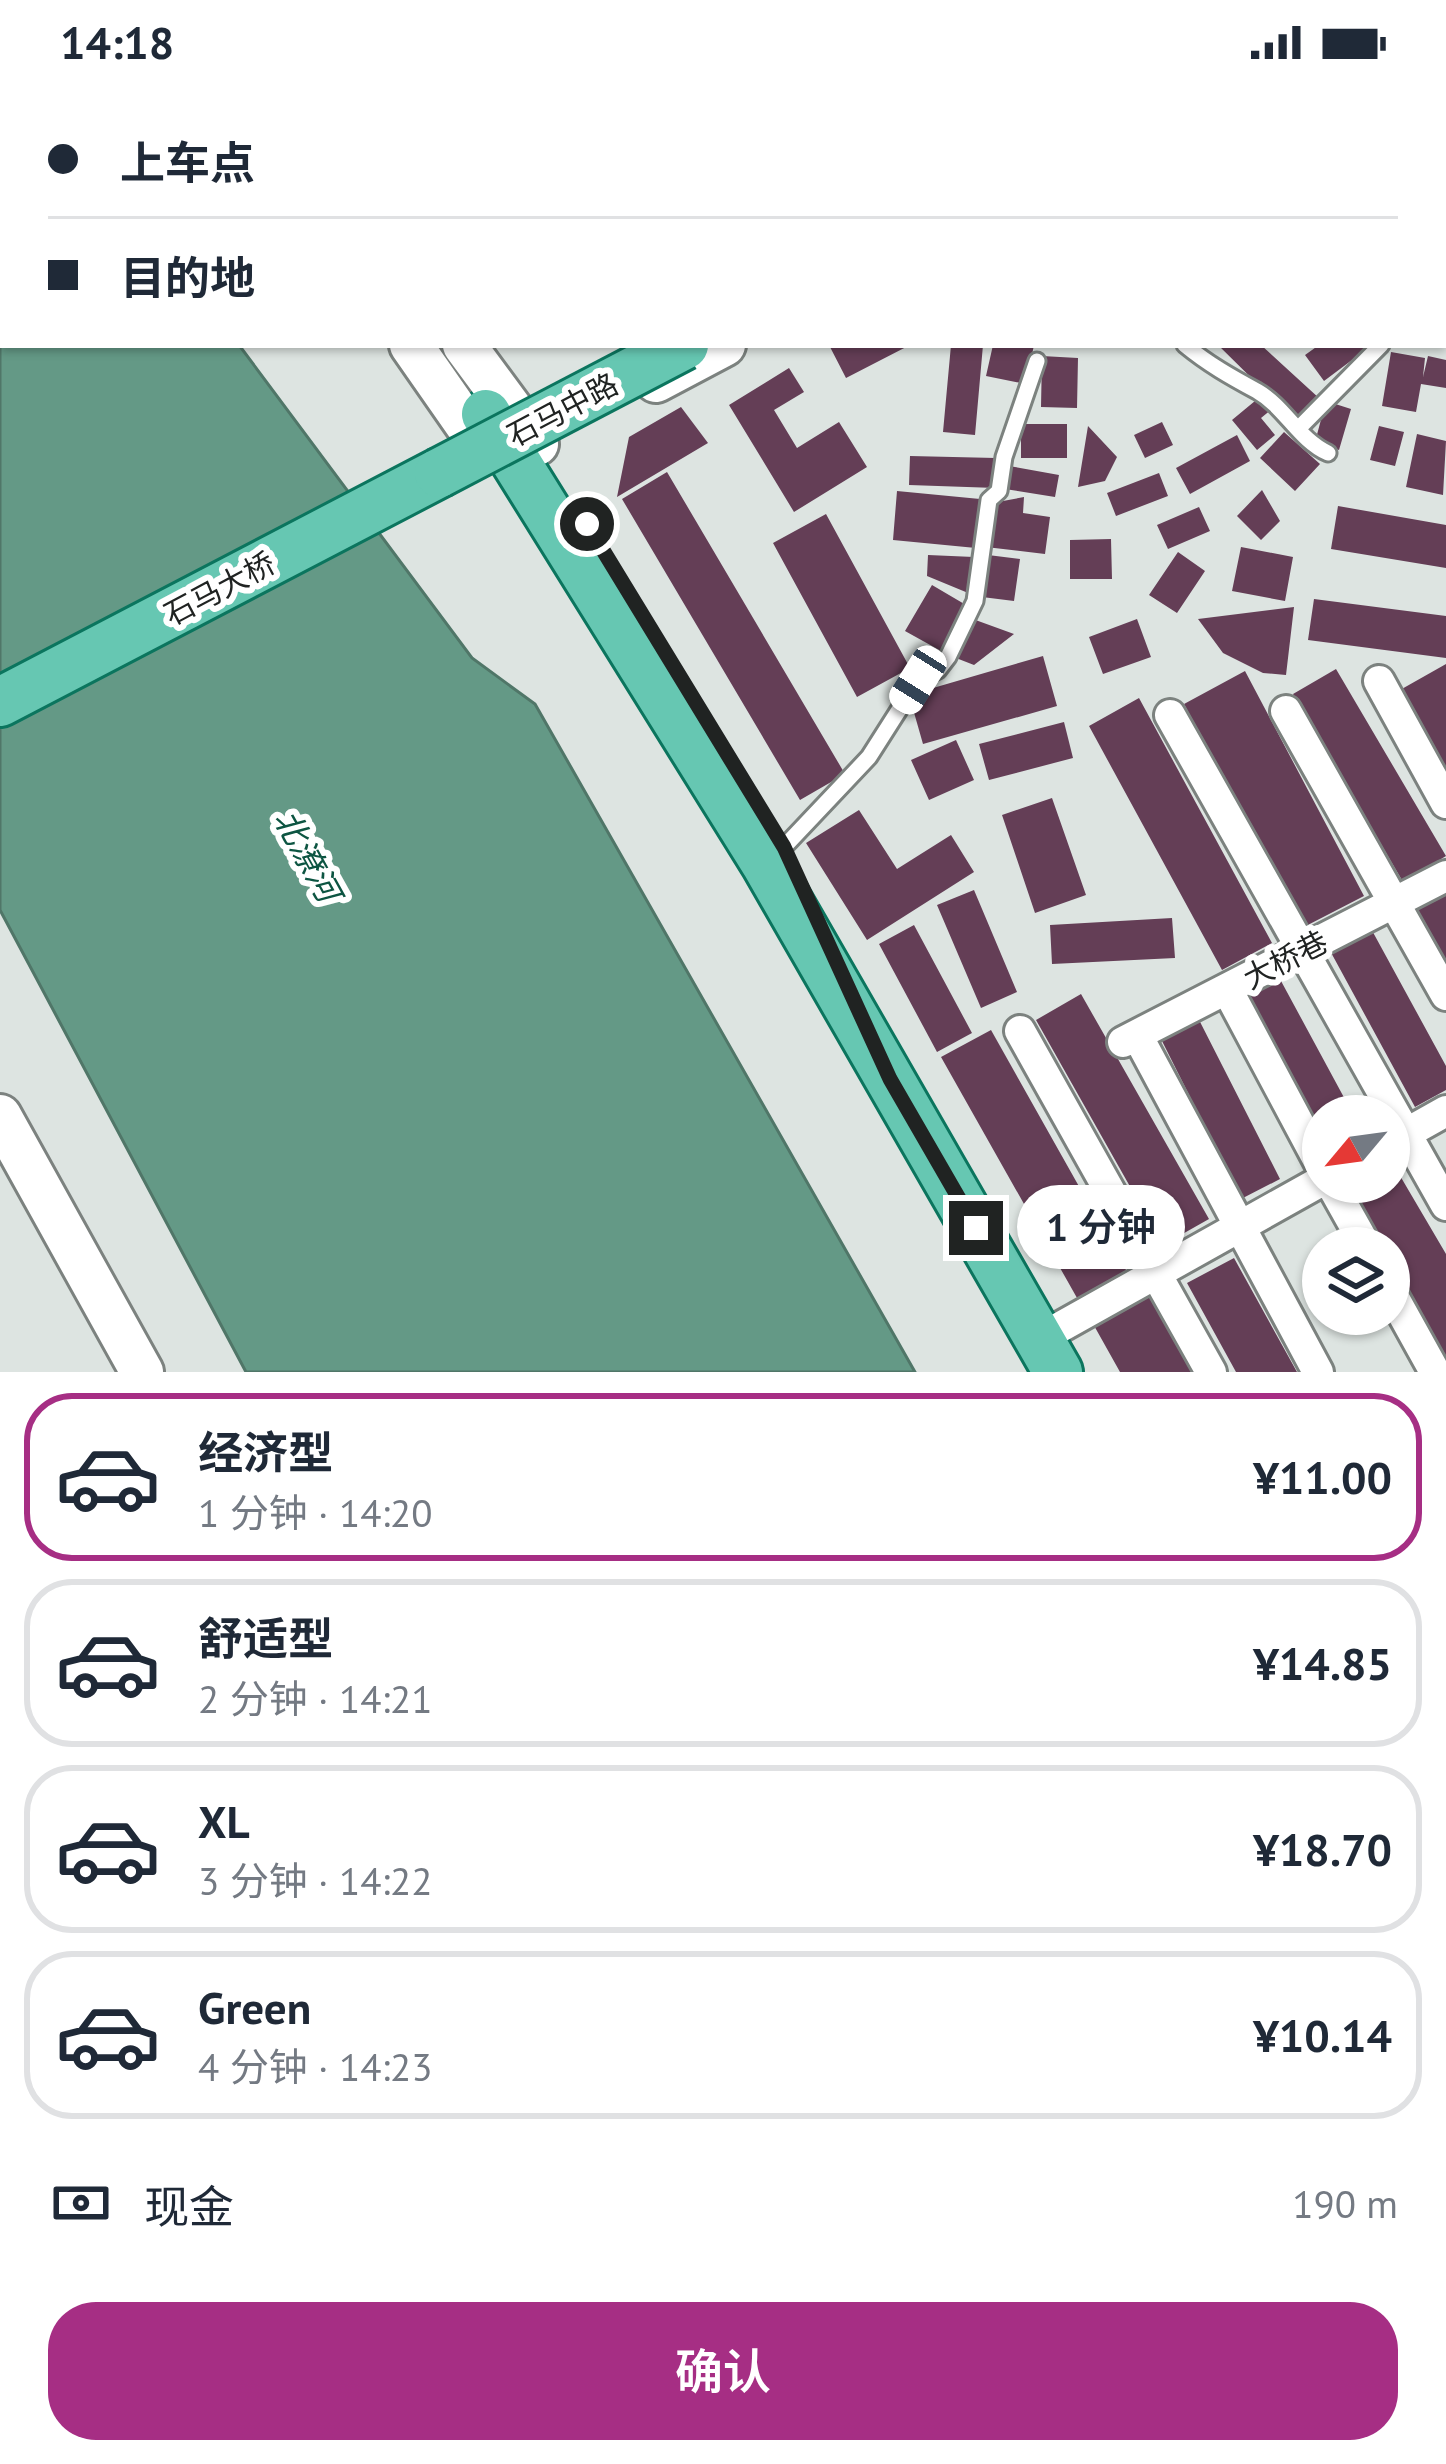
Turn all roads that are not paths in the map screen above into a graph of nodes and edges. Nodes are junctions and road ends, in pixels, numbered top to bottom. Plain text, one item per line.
1 (414, 348) edge
2 (438, 348) edge
3 (465, 348) edge
4 (612, 348) edge
5 (678, 348) edge
6 (716, 348) edge
7 (1189, 348) edge
8 (1378, 348) edge
9 (1037, 362) dead end
10 (1299, 428) junction
11 (495, 434) junction
12 (1328, 453) dead end
13 (430, 460) junction
14 (0, 670) edge
15 (1379, 681) dead end
16 (0, 702) edge
17 (1286, 711) dead end
18 (1170, 715) dead end
19 (1446, 803) edge
20 (784, 847) junction
21 (1446, 876) edge
22 (1394, 903) junction
23 (1302, 950) junction
24 (1226, 989) junction
25 (1446, 995) edge
26 (1020, 1031) dead end
27 (890, 1079) junction
28 (1375, 1095) edge
29 (1446, 1111) edge
30 (0, 1116) edge
31 (1302, 1130) edge
32 (1410, 1131) edge
33 (1410, 1156) edge
34 (1302, 1194) edge
35 (1446, 1204) edge
36 (1237, 1228) junction
37 (1156, 1274) junction
38 (1410, 1327) edge
39 (1048, 1356) edge
40 (142, 1372) edge
41 (1211, 1372) edge
42 (1318, 1372) edge
43 (1435, 1372) edge

1 - 11 street
2 - 11 street
3 - 11 street
4 - 11 main road, 石马中路
5 - 11 main road, 石马中路, bridge
6 - 11 street
7 - 10 lane
8 - 10 lane
9 - 20 lane
10 - 12 lane
11 - 13 main road, 石马中路
11 - 20 main road
11 - 27 main road
13 - 14 main road, 石马大桥
13 - 16 main road, 石马大桥
15 - 19 street
17 - 22 street
18 - 23 street
20 - 27 main road
21 - 22 street, 大桥巷
22 - 23 street, 大桥巷
22 - 25 street
23 - 24 street, 大桥巷
23 - 28 street
24 - 31 street
24 - 36 street, 大桥巷
26 - 37 street
27 - 39 main road
29 - 32 street
30 - 40 street
33 - 35 street
34 - 36 street
36 - 37 street
36 - 42 street
37 - 39 street
37 - 41 street
38 - 43 street

